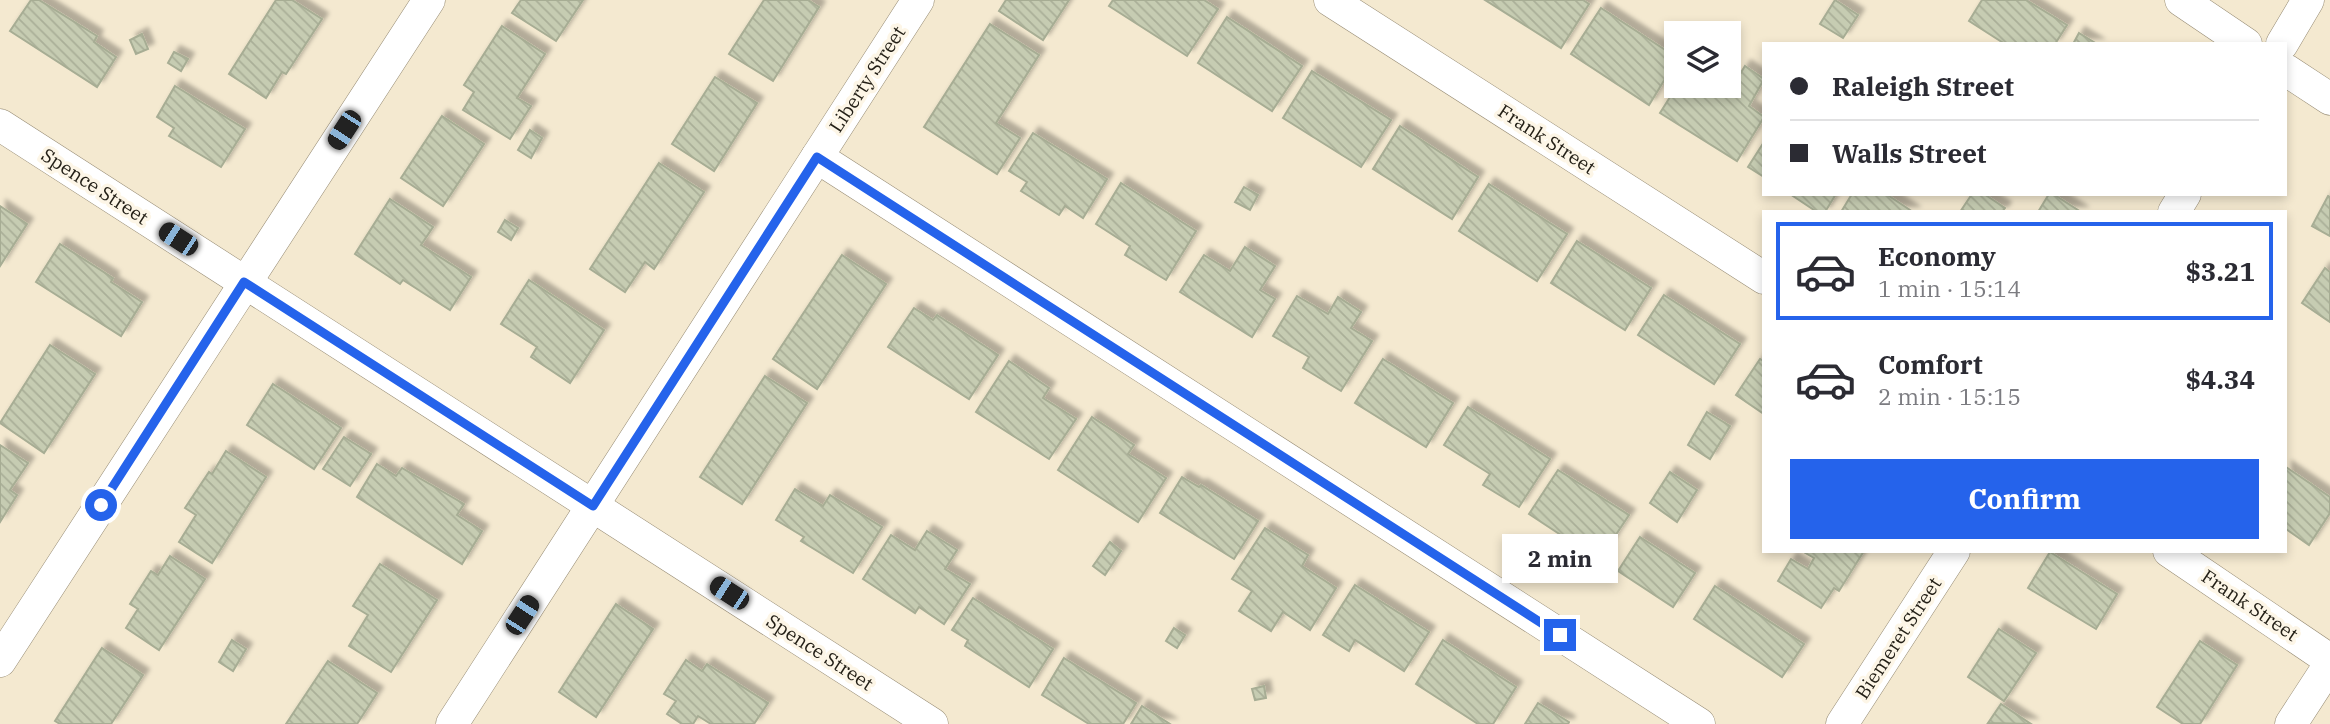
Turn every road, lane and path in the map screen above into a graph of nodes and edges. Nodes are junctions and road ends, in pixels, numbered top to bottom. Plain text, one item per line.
1 (429, 0) edge
2 (918, 0) edge
3 (1330, 0) edge
4 (2181, 0) edge
5 (2308, 0) edge
6 (2243, 42) edge
7 (2283, 42) edge
8 (2287, 71) edge
9 (2330, 99) edge
10 (0, 125) edge
11 (817, 157) junction
12 (1762, 277) edge
13 (244, 282) junction
14 (593, 506) junction
15 (1953, 553) edge
16 (2172, 553) edge
17 (0, 661) edge
18 (2330, 662) edge
19 (452, 724) edge
20 (932, 724) edge
21 (1699, 724) edge
22 (1842, 724) edge
23 (2291, 724) edge

1 - 13 street
2 - 11 street, Liberty Street
3 - 12 street, Frank Street
4 - 6 street
5 - 7 street
8 - 9 street
10 - 13 street, Spence Street
11 - 14 street, Liberty Street
11 - 21 street
13 - 14 street, Spence Street
13 - 17 street
14 - 19 street, Liberty Street
14 - 20 street, Spence Street
15 - 22 street, Biemeret Street
16 - 18 street, Frank Street
18 - 23 street

